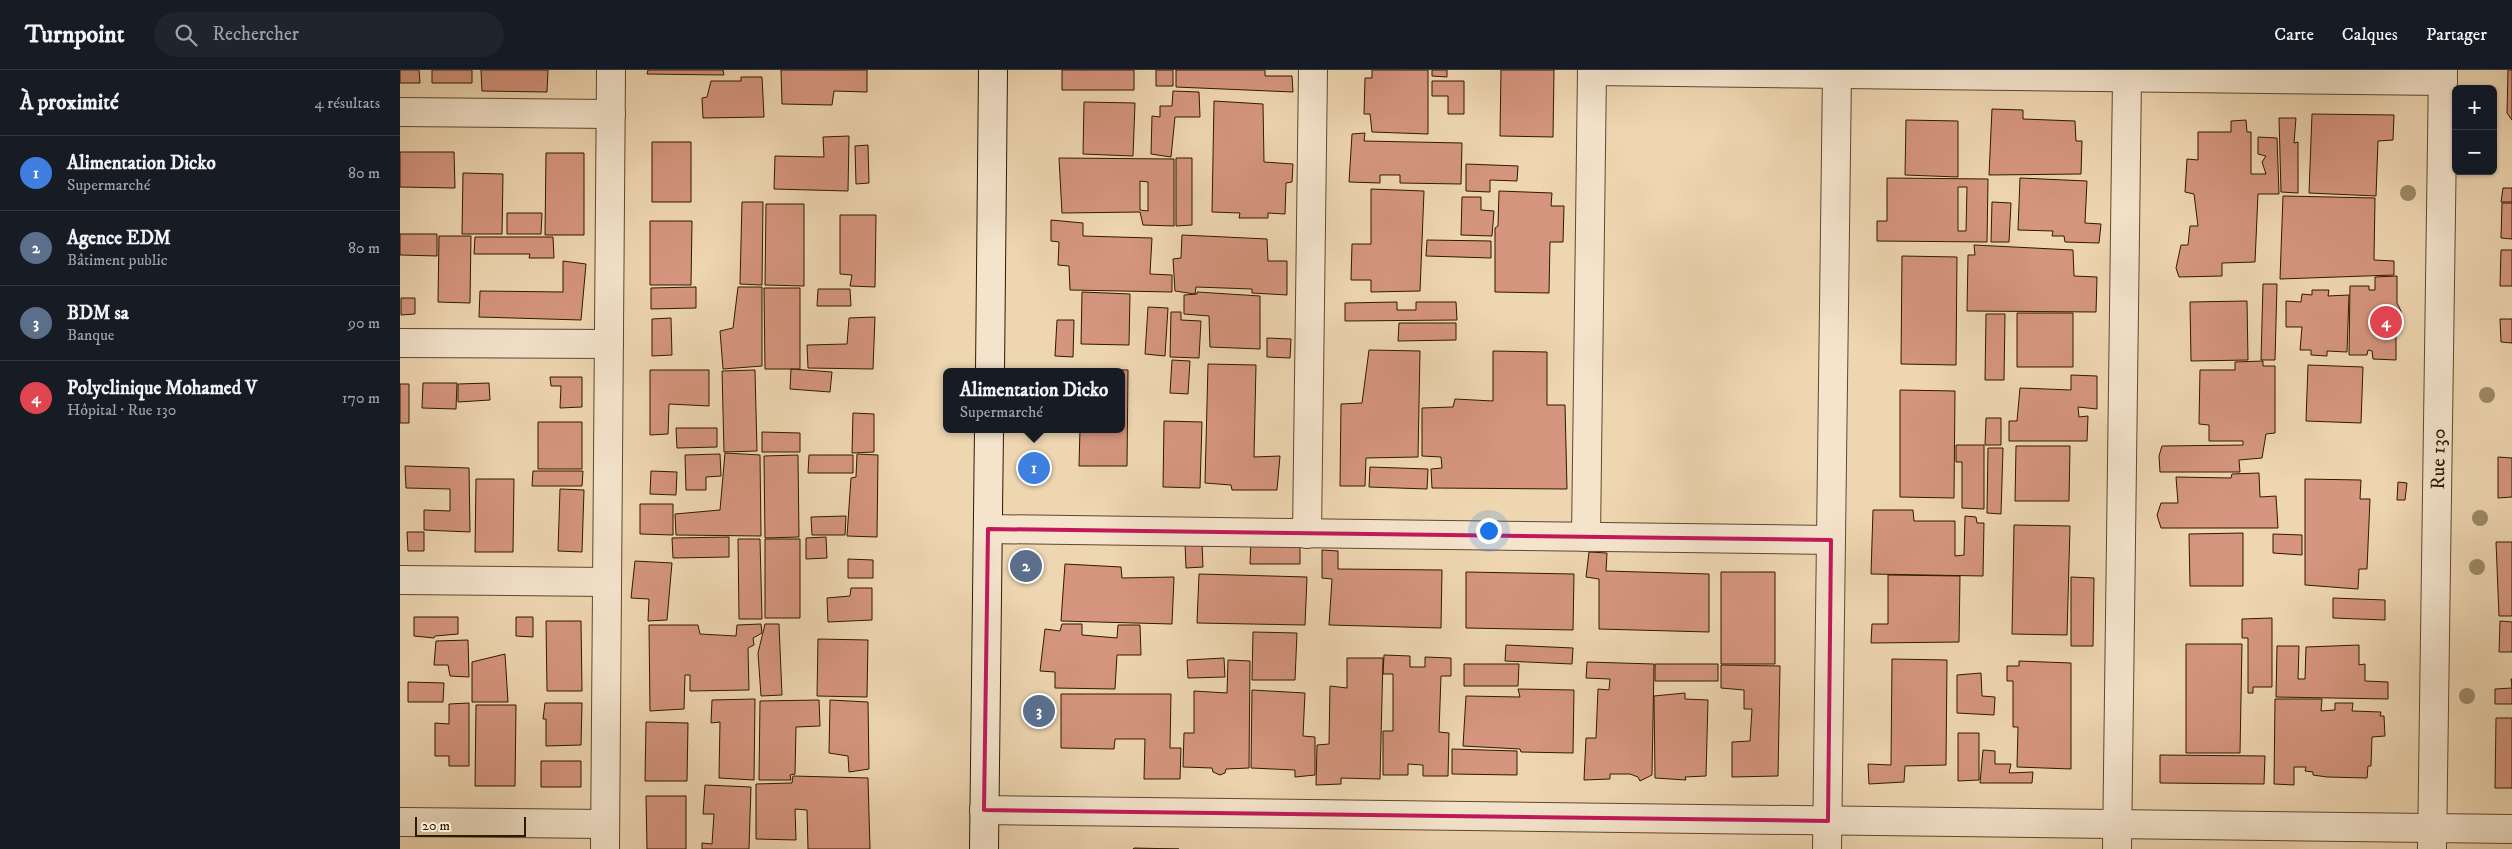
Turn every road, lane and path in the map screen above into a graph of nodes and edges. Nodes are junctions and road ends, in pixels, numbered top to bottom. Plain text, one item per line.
1 (611, 70) edge
2 (994, 70) edge
3 (1313, 70) edge
4 (1592, 70) edge
5 (1837, 74) junction
6 (2443, 76) edge
7 (2127, 78) junction
8 (400, 112) edge
9 (611, 114) junction
10 (400, 343) edge
11 (609, 344) junction
12 (990, 368) edge
13 (989, 433) edge
14 (988, 529) junction
15 (1307, 534) junction
16 (1586, 537) junction
17 (1831, 540) junction
18 (400, 580) edge
19 (607, 582) junction
20 (984, 810) junction
21 (1828, 821) junction
22 (400, 822) edge
23 (2512, 829) edge
24 (605, 836) edge
25 (2118, 837) edge
26 (2432, 839) edge
27 (984, 849) edge
28 (1827, 849) edge

1 - 9 street
2 - 12 street
3 - 15 street
4 - 5 street
4 - 16 street
5 - 7 street
5 - 17 street
6 - 7 street
6 - 26 street, Rue 130
7 - 25 street
8 - 9 street
9 - 11 street
10 - 11 street
11 - 19 street
13 - 14 street
14 - 15 street
14 - 20 street
15 - 16 street
16 - 17 street
17 - 21 street
18 - 19 street
19 - 24 street
20 - 21 street
20 - 27 street
21 - 25 street
21 - 28 street
22 - 24 street
23 - 26 street
25 - 26 street

